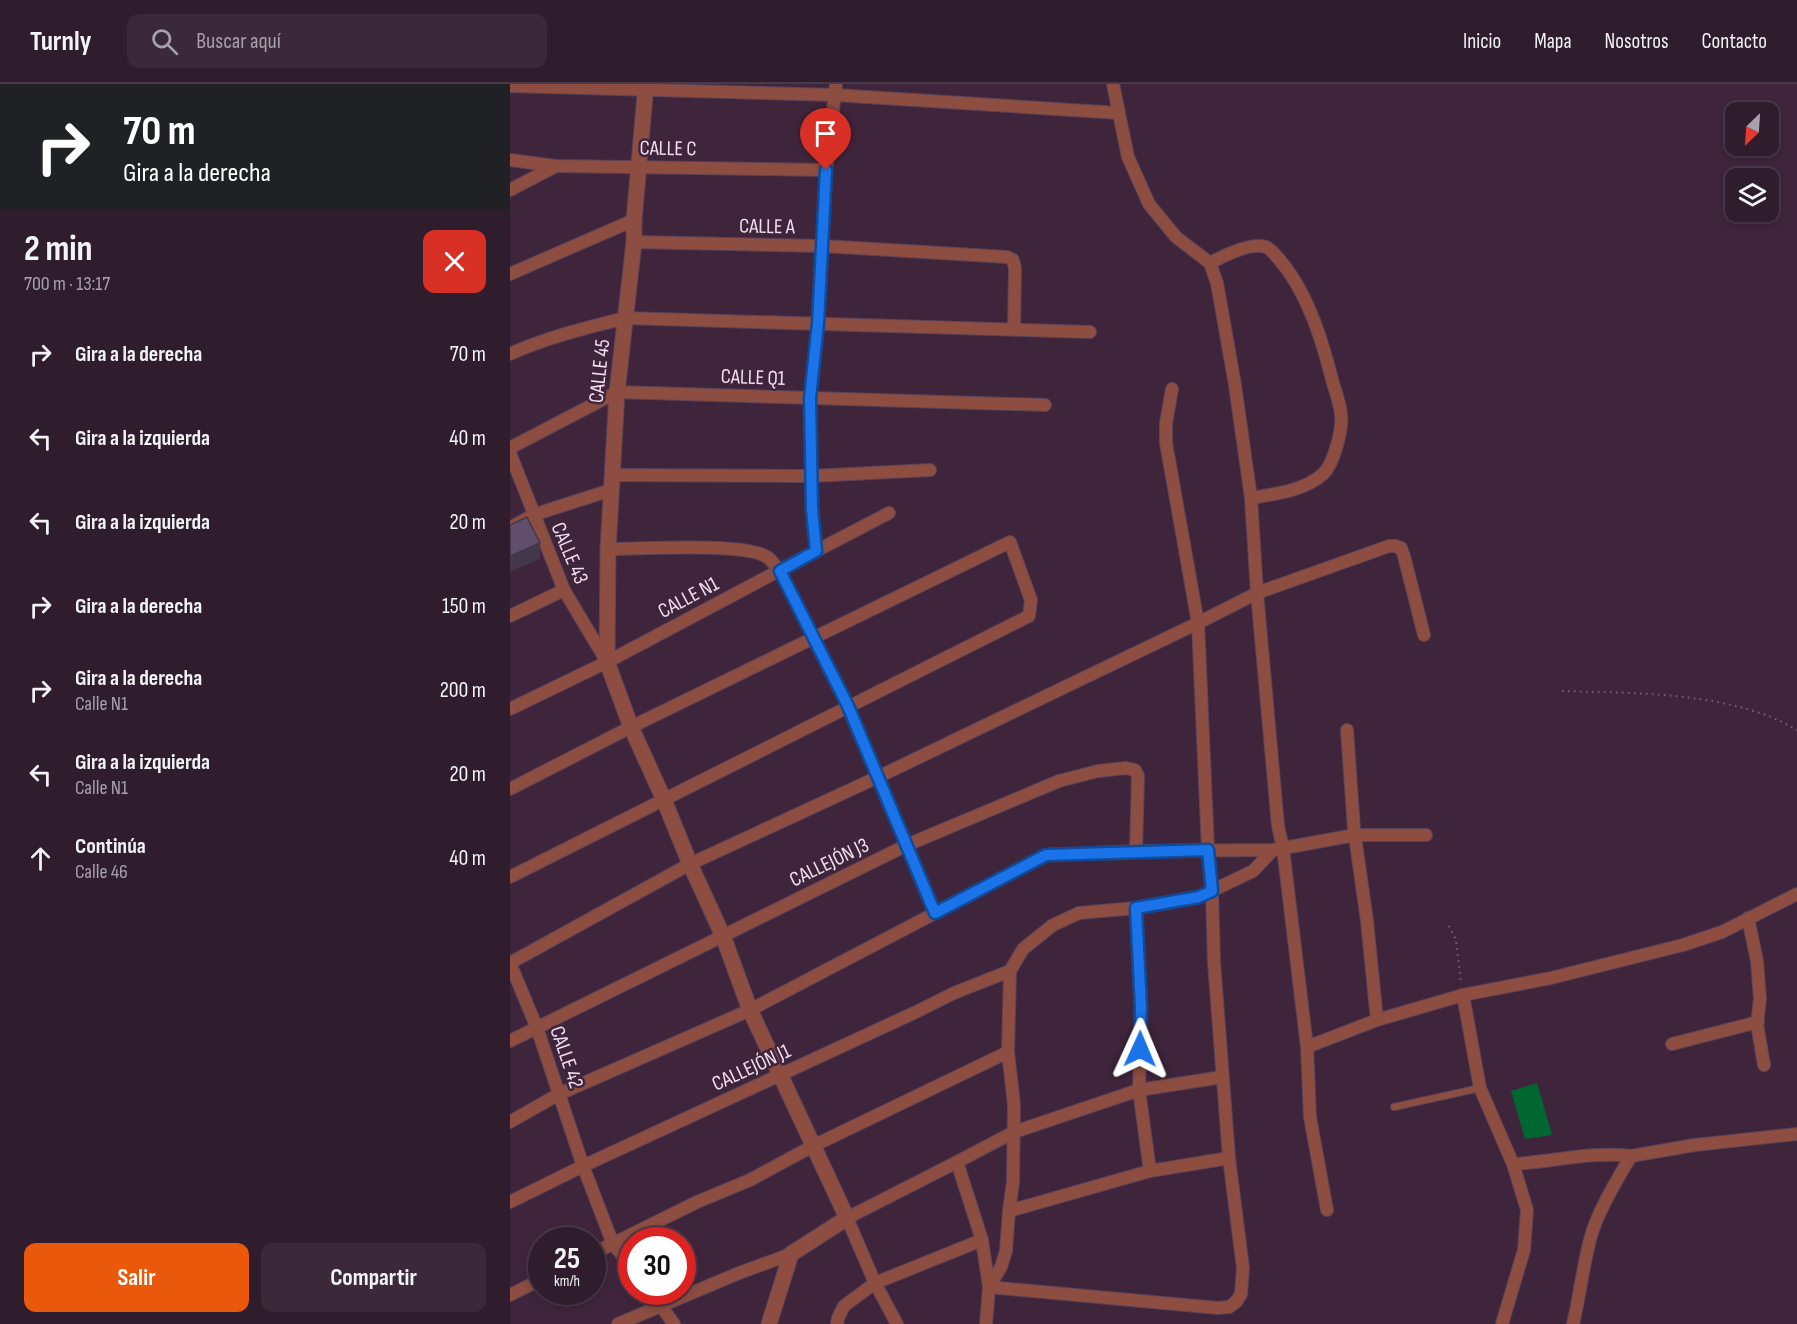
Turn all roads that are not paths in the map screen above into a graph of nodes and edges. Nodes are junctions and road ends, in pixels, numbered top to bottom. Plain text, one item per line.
1 (1113, 84) edge
2 (510, 86) edge
3 (646, 87) edge
4 (836, 90) edge
5 (1119, 113) junction
6 (510, 160) edge
7 (556, 166) junction
8 (638, 166) junction
9 (826, 170) junction
10 (510, 190) edge
11 (634, 220) junction
12 (634, 242) junction
13 (823, 246) junction
14 (1209, 262) junction
15 (510, 274) edge
16 (626, 318) junction
17 (818, 323) junction
18 (1014, 329) junction
19 (1090, 332) dead end
20 (510, 354) edge
21 (1172, 389) dead end
22 (617, 392) junction
23 (810, 398) junction
24 (1045, 405) dead end
25 (510, 450) edge
26 (930, 470) dead end
27 (812, 476) junction
28 (612, 483) junction
29 (1251, 498) junction
30 (889, 513) dead end
31 (533, 516) junction
32 (510, 528) edge
33 (608, 549) junction
34 (816, 551) junction
35 (780, 571) junction
36 (564, 590) junction
37 (1257, 593) junction
38 (510, 616) edge
39 (1198, 623) junction
40 (1424, 635) dead end
41 (813, 637) junction
42 (607, 662) junction
43 (848, 706) junction
44 (510, 709) edge
45 (631, 727) junction
46 (1347, 730) dead end
47 (878, 777) junction
48 (510, 789) edge
49 (664, 800) junction
50 (1426, 835) dead end
51 (1355, 836) junction
52 (907, 845) junction
53 (1278, 849) junction
54 (1208, 850) junction
55 (1136, 851) junction
56 (690, 864) junction
57 (510, 876) edge
58 (1212, 891) junction
59 (1797, 894) edge
60 (1136, 908) junction
61 (935, 913) junction
62 (1748, 918) junction
63 (723, 936) junction
64 (510, 963) edge
65 (1010, 971) junction
66 (1463, 995) junction
67 (750, 1010) junction
68 (1377, 1020) junction
69 (1758, 1022) junction
70 (537, 1028) junction
71 (510, 1041) edge
72 (1672, 1044) dead end
73 (1307, 1047) junction
74 (1008, 1052) junction
75 (1764, 1065) dead end
76 (781, 1074) junction
77 (1222, 1077) junction
78 (1480, 1088) junction
79 (1139, 1090) junction
80 (559, 1094) junction
81 (1394, 1107) dead end
82 (510, 1122) edge
83 (1014, 1132) junction
84 (1797, 1134) edge
85 (813, 1146) junction
86 (1631, 1156) junction
87 (1229, 1158) junction
88 (957, 1162) junction
89 (1513, 1164) junction
90 (583, 1166) junction
91 (1150, 1171) junction
92 (510, 1202) edge
93 (1327, 1210) dead end
94 (1009, 1211) junction
95 (847, 1218) junction
96 (982, 1239) junction
97 (613, 1244) junction
98 (606, 1247) edge
99 (618, 1250) edge
100 (790, 1254) junction
101 (875, 1282) junction
102 (528, 1286) edge
103 (989, 1287) junction
104 (696, 1291) edge
105 (510, 1295) edge
106 (662, 1305) joint
107 (618, 1324) edge
108 (674, 1324) edge
109 (769, 1324) edge
110 (837, 1324) edge
111 (897, 1324) edge
112 (986, 1324) edge
113 (1502, 1324) edge
114 (1573, 1324) edge

1 - 5 street
2 - 3 street
3 - 4 street
3 - 8 street, CALLE 45
4 - 5 street
4 - 9 street
5 - 14 street
6 - 7 street, CALLE C
7 - 8 street, CALLE C
7 - 10 street
8 - 9 street, CALLE C
8 - 11 street, CALLE 45
9 - 13 street
11 - 12 street, CALLE 45
11 - 15 street
12 - 13 street, CALLE A
12 - 16 street, CALLE 45
13 - 17 street
13 - 18 street, CALLE A
14 - 29 street
14 - 29 street
16 - 17 street
16 - 20 street
16 - 22 street, CALLE 45
17 - 18 street
17 - 23 street
18 - 19 street
21 - 39 street
22 - 23 street, CALLE Q1
22 - 25 street, CALLE Q1
22 - 28 street, CALLE 45
23 - 24 street, CALLE Q1
23 - 27 street
25 - 31 street, CALLE 43
26 - 27 street
27 - 28 street
27 - 34 street
28 - 31 street
28 - 33 street, CALLE 45
29 - 37 street
30 - 34 street, CALLE N1
31 - 32 street
31 - 36 street, CALLE 43
33 - 35 street
33 - 42 street, CALLE 45
34 - 35 street, CALLE N1
35 - 41 street
35 - 42 street, CALLE N1
36 - 38 street
36 - 42 street, CALLE 43
37 - 39 street
37 - 40 street
37 - 53 street
39 - 47 street
39 - 54 street
41 - 43 street
41 - 43 street
41 - 45 street
42 - 44 street, CALLE N1
42 - 45 street
43 - 47 street
43 - 49 street
45 - 48 street
45 - 49 street
46 - 51 street
47 - 52 street
47 - 56 street
49 - 56 street
49 - 57 street
50 - 51 street
51 - 53 street
51 - 68 street
52 - 55 street, CALLEJÓN J3
52 - 61 street
52 - 63 street, CALLEJÓN J3
53 - 54 street
53 - 58 street
53 - 73 street
54 - 55 street
54 - 58 street
55 - 61 street
56 - 63 street
56 - 64 street
58 - 60 street
58 - 77 street
59 - 62 street
60 - 65 street
60 - 79 street
61 - 67 street
62 - 66 street
62 - 69 street
63 - 67 street
63 - 70 street, CALLEJÓN J3
64 - 70 street, CALLE 42
65 - 74 street
65 - 76 street, CALLEJÓN J1
66 - 68 street
66 - 78 street
67 - 76 street
67 - 80 street
68 - 73 street
69 - 72 street
69 - 75 street
70 - 71 street, CALLEJÓN J3
70 - 80 street, CALLE 42
73 - 93 street
74 - 83 street
74 - 85 street
76 - 85 street
76 - 90 street, CALLEJÓN J1
77 - 79 street
77 - 87 street
78 - 81 lane
78 - 89 street
79 - 83 street
79 - 91 street
80 - 82 street
80 - 90 street, CALLE 42
83 - 88 street
83 - 94 street
84 - 86 street
85 - 95 street
85 - 97 street
86 - 89 street
86 - 114 street
87 - 91 street
87 - 103 street
88 - 95 street
88 - 96 street
89 - 113 street
90 - 92 street, CALLEJÓN J1
90 - 97 street, CALLE 42
91 - 94 street
94 - 103 street
95 - 100 street
95 - 101 street
96 - 101 street
96 - 103 street
97 - 98 street
97 - 99 street, CALLE 42
100 - 104 street
100 - 109 street
101 - 110 street
101 - 111 street
102 - 105 street
103 - 112 street
106 - 107 street
106 - 108 street

